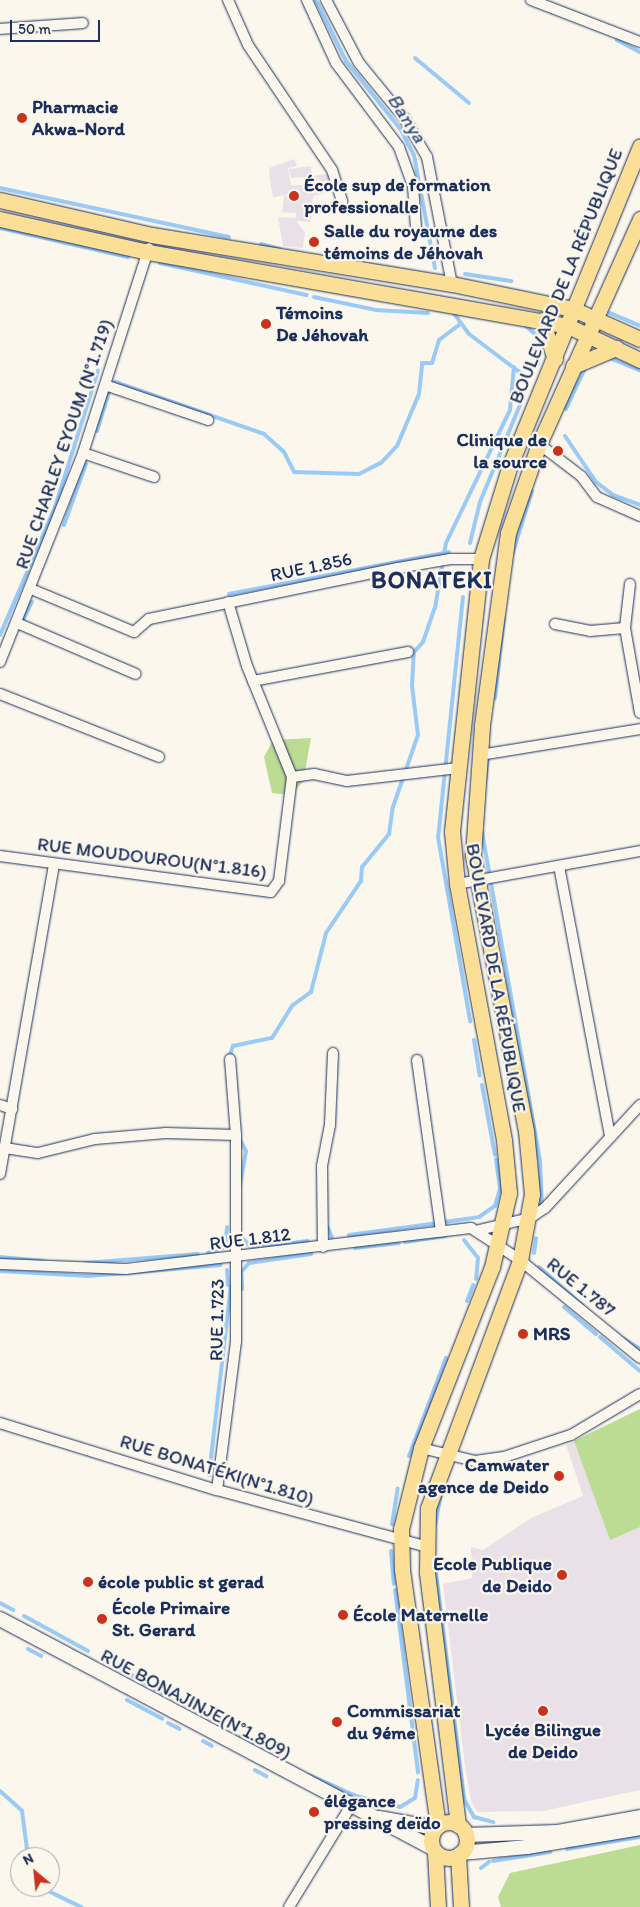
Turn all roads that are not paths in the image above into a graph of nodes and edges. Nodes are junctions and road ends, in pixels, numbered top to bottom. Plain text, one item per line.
1 (228, 0) edge
2 (307, 0) edge
3 (326, 0) edge
4 (531, 0) edge
5 (83, 23) dead end
6 (0, 29) edge
7 (640, 42) edge
8 (640, 146) edge
9 (0, 200) edge
10 (342, 201) dead end
11 (0, 219) edge
12 (640, 219) edge
13 (416, 228) dead end
14 (152, 235) junction
15 (148, 252) junction
16 (452, 284) junction
17 (573, 309) junction
18 (595, 317) junction
19 (542, 320) junction
20 (568, 326) junction
21 (587, 333) junction
22 (640, 339) edge
23 (616, 348) junction
24 (555, 359) junction
25 (640, 360) edge
26 (573, 366) junction
27 (105, 385) junction
28 (208, 420) dead end
29 (539, 444) junction
30 (82, 453) junction
31 (154, 477) dead end
32 (640, 516) edge
33 (481, 559) junction
34 (630, 584) dead end
35 (31, 589) junction
36 (228, 602) junction
37 (17, 623) junction
38 (556, 624) dead end
39 (625, 628) junction
40 (408, 652) dead end
41 (0, 662) edge
42 (136, 674) dead end
43 (253, 680) junction
44 (0, 694) edge
45 (640, 713) edge
46 (640, 730) edge
47 (480, 755) junction
48 (159, 757) dead end
49 (448, 768) junction
50 (292, 777) junction
51 (640, 850) edge
52 (0, 856) edge
53 (54, 865) junction
54 (559, 866) junction
55 (478, 880) junction
56 (457, 884) junction
57 (333, 1053) dead end
58 (230, 1060) dead end
59 (417, 1060) dead end
60 (0, 1105) edge
61 (640, 1105) edge
62 (12, 1109) junction
63 (236, 1136) junction
64 (610, 1137) junction
65 (5, 1148) junction
66 (0, 1174) edge
67 (530, 1218) junction
68 (504, 1224) junction
69 (441, 1230) junction
70 (479, 1230) junction
71 (499, 1244) junction
72 (323, 1247) junction
73 (236, 1259) junction
74 (520, 1260) junction
75 (0, 1264) edge
76 (466, 1336) junction
77 (488, 1346) junction
78 (640, 1358) edge
79 (640, 1394) edge
80 (0, 1423) edge
81 (421, 1448) junction
82 (446, 1457) junction
83 (217, 1490) junction
84 (401, 1542) junction
85 (425, 1546) junction
86 (0, 1619) edge
87 (350, 1807) junction
88 (376, 1818) junction
89 (640, 1818) edge
90 (437, 1827) junction
91 (640, 1828) edge
92 (462, 1830) junction
93 (434, 1850) junction
94 (460, 1854) junction
95 (289, 1907) edge
96 (438, 1907) edge
97 (461, 1907) edge

1 - 10 street
2 - 13 street
3 - 16 street
4 - 7 street
5 - 6 street
8 - 17 main road, BOULEVARD DE LA RÉPUBLIQUE
9 - 14 main road
11 - 15 main road
12 - 18 main road, BOULEVARD DE LA RÉPUBLIQUE
14 - 15 street, RUE CHARLEY EYOUM (N°1.719)
14 - 16 main road
15 - 19 main road
15 - 27 street, RUE CHARLEY EYOUM (N°1.719)
16 - 17 main road
17 - 18 main road
17 - 20 main road, BOULEVARD DE LA RÉPUBLIQUE
18 - 21 main road, BOULEVARD DE LA RÉPUBLIQUE
18 - 22 main road
19 - 20 main road
19 - 24 main road
20 - 21 main road
20 - 24 main road, BOULEVARD DE LA RÉPUBLIQUE
21 - 23 main road
21 - 26 main road, BOULEVARD DE LA RÉPUBLIQUE
23 - 25 main road
23 - 26 main road
24 - 33 main road, BOULEVARD DE LA RÉPUBLIQUE
26 - 29 main road, BOULEVARD DE LA RÉPUBLIQUE
27 - 28 street
27 - 30 street, RUE CHARLEY EYOUM (N°1.719)
29 - 32 street
29 - 47 main road, BOULEVARD DE LA RÉPUBLIQUE
30 - 31 street
30 - 35 street, RUE CHARLEY EYOUM (N°1.719)
33 - 36 street, RUE 1.856
33 - 49 main road, BOULEVARD DE LA RÉPUBLIQUE
34 - 39 street
35 - 36 street, RUE 1.856
35 - 37 street, RUE CHARLEY EYOUM (N°1.719)
36 - 43 street
37 - 41 street, RUE CHARLEY EYOUM (N°1.719)
37 - 42 street
38 - 39 street
39 - 45 street
40 - 43 street
43 - 50 street
44 - 48 street
46 - 47 street
47 - 55 main road, BOULEVARD DE LA RÉPUBLIQUE
49 - 50 street
49 - 56 main road, BOULEVARD DE LA RÉPUBLIQUE
50 - 53 street, RUE MOUDOUROU(N°1.816)
51 - 54 street
52 - 53 street, RUE MOUDOUROU(N°1.816)
53 - 62 street
54 - 55 street
54 - 64 street
55 - 56 street
55 - 67 main road, BOULEVARD DE LA RÉPUBLIQUE
56 - 68 main road, BOULEVARD DE LA RÉPUBLIQUE
57 - 72 street
58 - 63 street, RUE 1.723
59 - 69 street
60 - 62 street
61 - 64 street
62 - 65 street
63 - 65 street
63 - 73 street, RUE 1.723
64 - 67 street
65 - 66 street
67 - 68 street, RUE 1.812
67 - 74 main road, BOULEVARD DE LA RÉPUBLIQUE
68 - 70 street, RUE 1.812
68 - 71 main road, BOULEVARD DE LA RÉPUBLIQUE
69 - 70 street, RUE 1.812
69 - 72 street, RUE 1.812
70 - 71 street
71 - 74 street, RUE 1.787
71 - 76 main road, BOULEVARD DE LA RÉPUBLIQUE
72 - 73 street, RUE 1.812
73 - 75 street, RUE 1.812
73 - 83 street, RUE 1.723
74 - 77 main road, BOULEVARD DE LA RÉPUBLIQUE
74 - 78 street, RUE 1.787
76 - 77 main road
76 - 81 main road, BOULEVARD DE LA RÉPUBLIQUE
77 - 82 main road, BOULEVARD DE LA RÉPUBLIQUE
79 - 82 street
80 - 83 street, RUE BONATÉKI(N°1.810)
81 - 82 street
81 - 84 main road, BOULEVARD DE LA RÉPUBLIQUE
82 - 85 main road, BOULEVARD DE LA RÉPUBLIQUE
83 - 84 street, RUE BONATÉKI(N°1.810)
84 - 85 street, RUE BONATÉKI(N°1.810)
84 - 90 main road, BOULEVARD DE LA RÉPUBLIQUE
85 - 92 main road, BOULEVARD DE LA RÉPUBLIQUE
86 - 87 main road, RUE BONAJINJE(N°1.809)
87 - 88 main road, RUE BONAJINJE(N°1.809)
87 - 95 street
88 - 90 main road, RUE BONAJINJE(N°1.809)
88 - 93 main road, RUE BONAJINJE(N°1.809)
89 - 92 main road
90 - 92 main road
90 - 93 main road, BOULEVARD DE LA RÉPUBLIQUE
91 - 94 main road
92 - 94 main road
93 - 94 main road
93 - 96 main road, BOULEVARD DE LA RÉPUBLIQUE
94 - 97 main road

